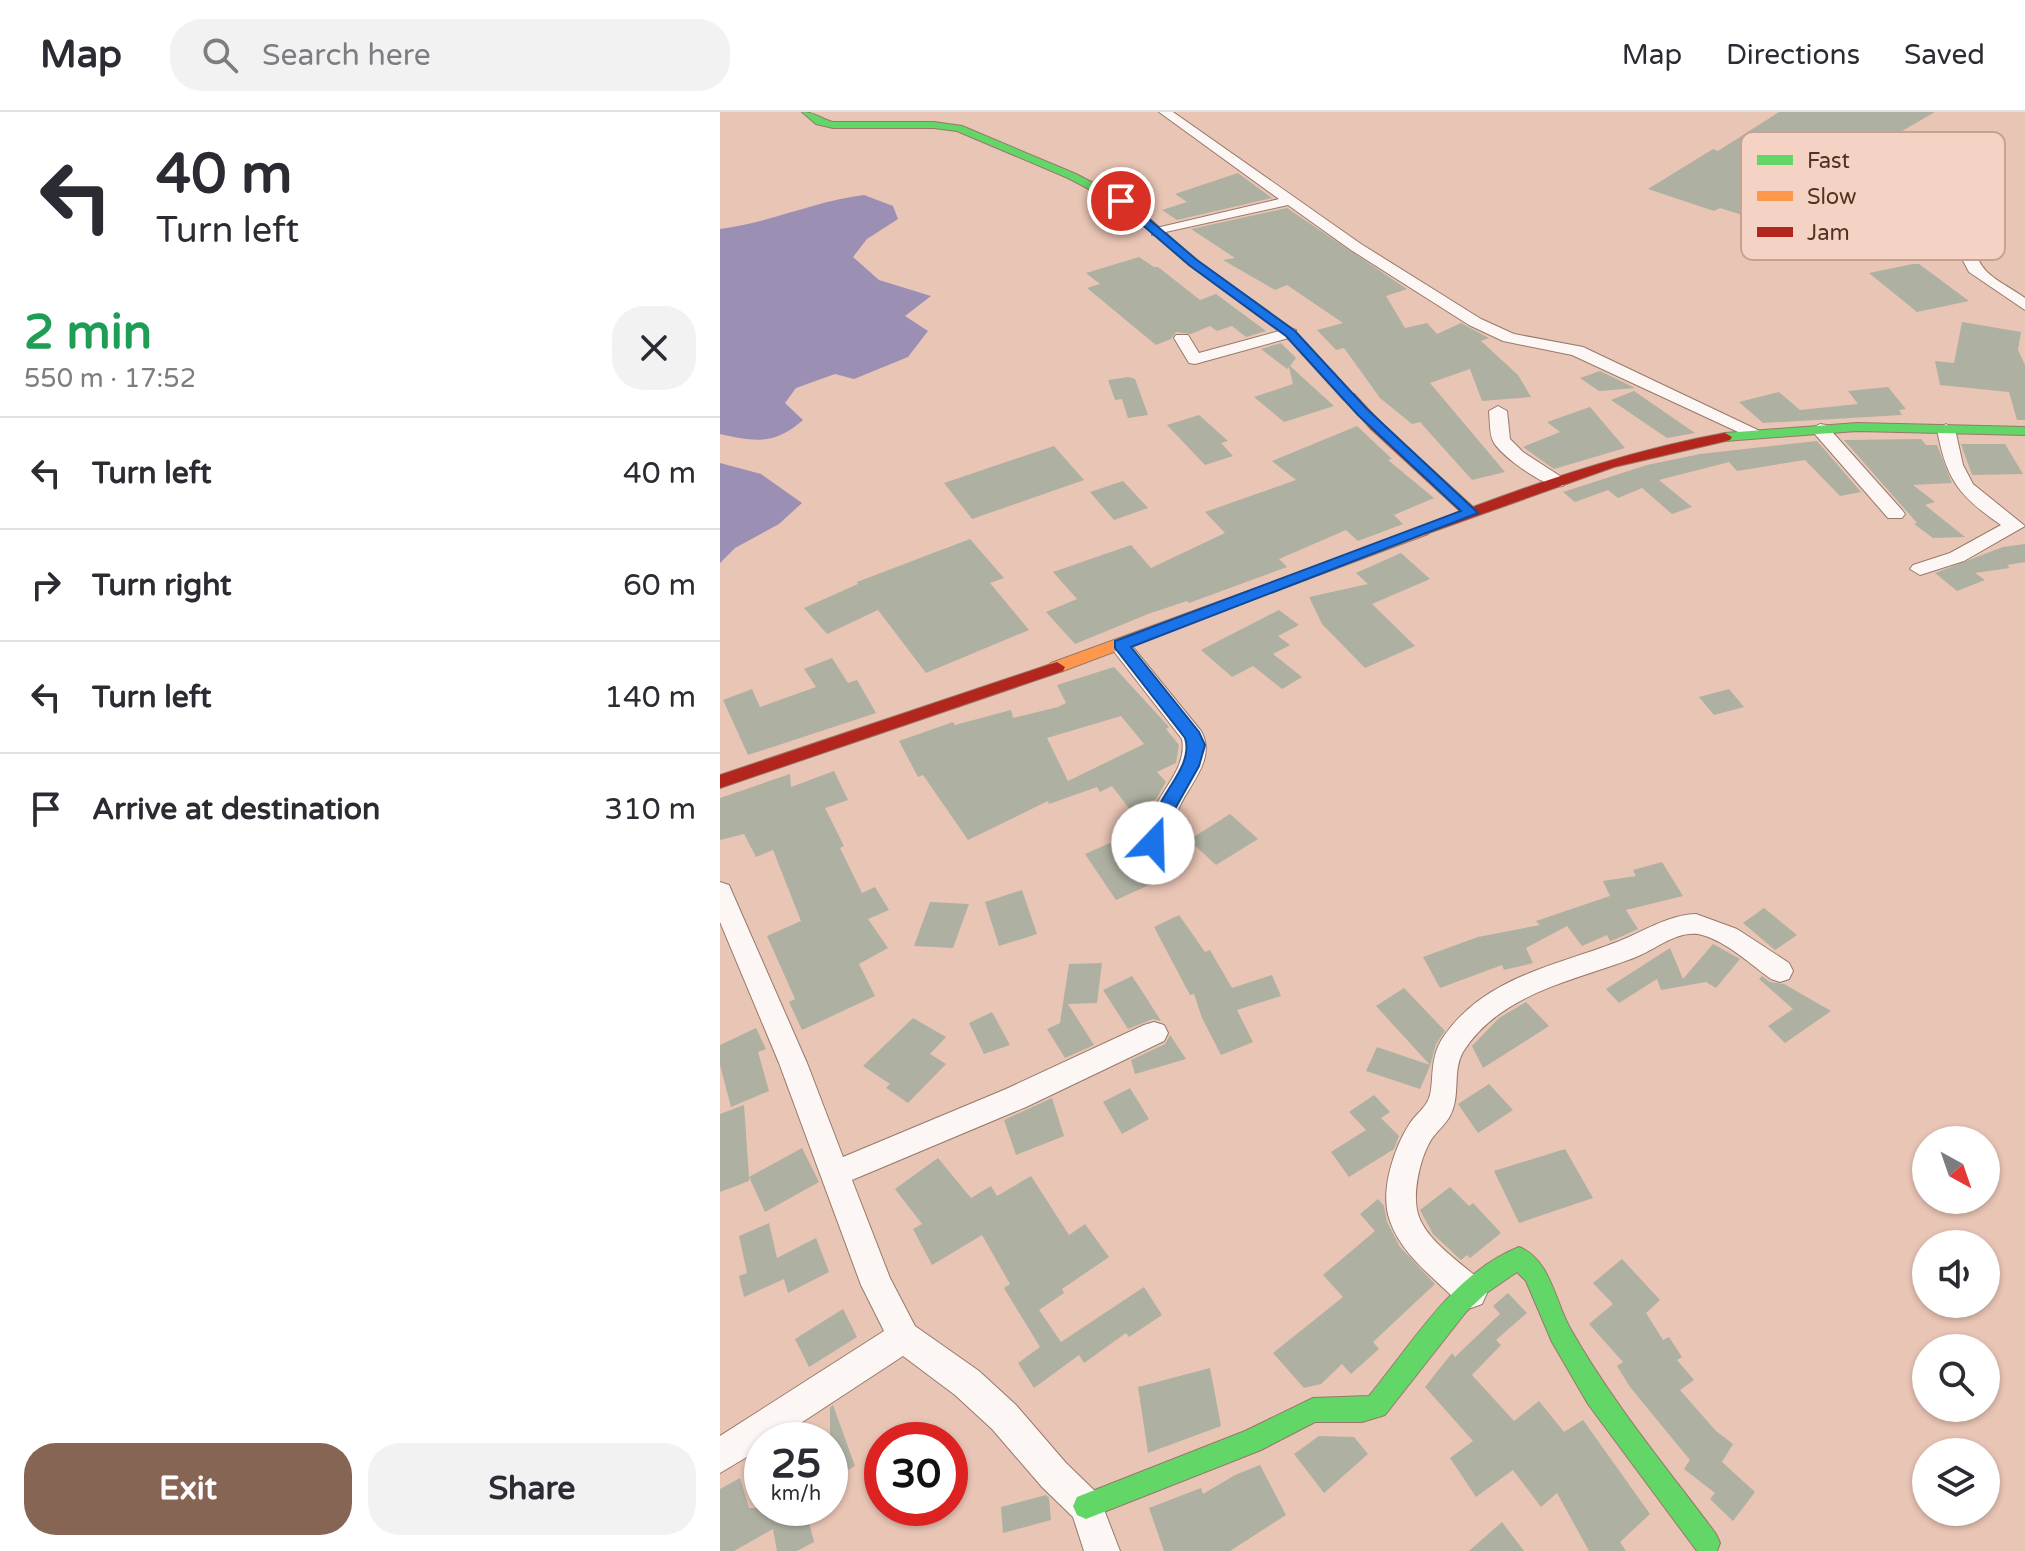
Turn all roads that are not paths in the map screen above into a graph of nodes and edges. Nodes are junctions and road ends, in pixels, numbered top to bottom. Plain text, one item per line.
1 (807, 112) edge
2 (1165, 112) edge
3 (1292, 200) junction
4 (1157, 232) junction
5 (1970, 260) edge
6 (2025, 305) edge
7 (1290, 333) junction
8 (1182, 338) dead end
9 (1498, 411) dead end
10 (1820, 429) junction
11 (1946, 429) junction
12 (1755, 433) junction
13 (2023, 436) edge
14 (1556, 482) junction
15 (1471, 513) junction
16 (1895, 514) dead end
17 (2020, 525) edge
18 (1920, 569) dead end
19 (1120, 645) junction
20 (720, 782) edge
21 (1153, 843) dead end
22 (720, 892) edge
23 (1780, 971) dead end
24 (1154, 1033) dead end
25 (834, 1174) junction
26 (1471, 1293) junction
27 (904, 1337) junction
28 (720, 1456) edge
29 (1086, 1506) junction
30 (1707, 1543) dead end
31 (1102, 1551) edge

1 - 4 street
2 - 3 street
3 - 4 street
3 - 12 street
4 - 7 street
5 - 6 street
7 - 8 street
7 - 15 street
9 - 14 street
10 - 11 street
10 - 12 street
10 - 16 street
11 - 13 street
11 - 17 street
12 - 14 street
14 - 15 street
15 - 19 street
17 - 18 street
19 - 20 street
19 - 21 street
22 - 25 street
23 - 26 street
24 - 25 street
25 - 27 street
26 - 29 street
26 - 30 street
27 - 28 street
27 - 29 street
29 - 31 street

